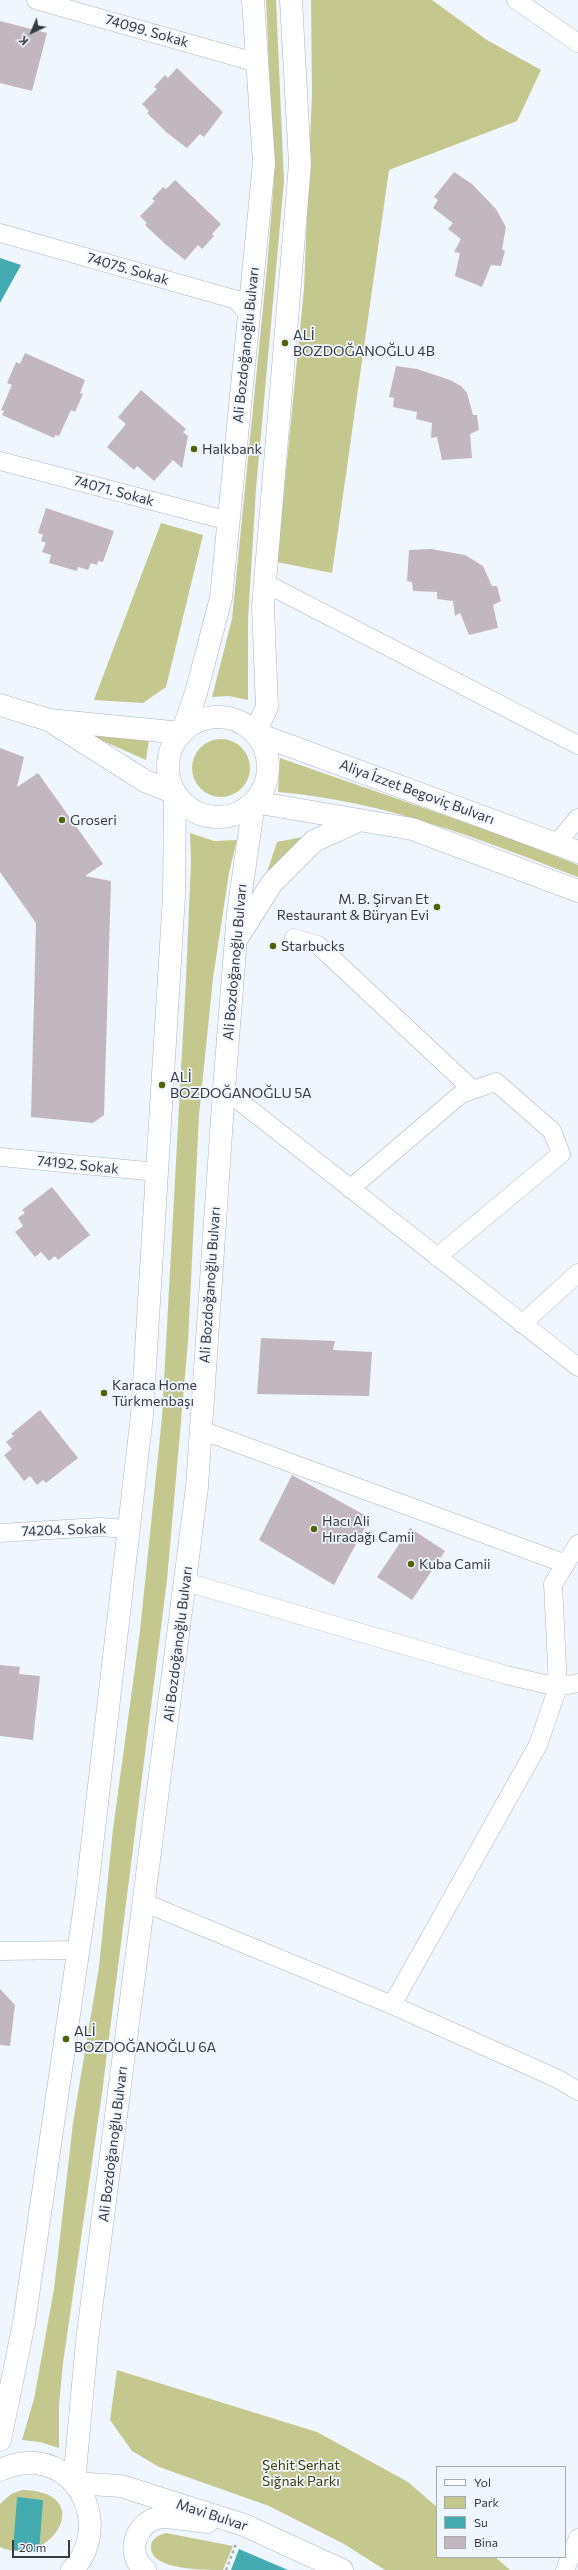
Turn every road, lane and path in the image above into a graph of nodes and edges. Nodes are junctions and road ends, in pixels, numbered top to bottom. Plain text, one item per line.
1 (36, 0) edge
2 (253, 0) edge
3 (291, 0) edge
4 (516, 0) edge
5 (578, 43) edge
6 (258, 63) junction
7 (0, 233) edge
8 (249, 316) junction
9 (0, 461) edge
10 (229, 521) junction
11 (265, 583) junction
12 (0, 705) edge
13 (50, 720) junction
14 (182, 733) junction
15 (256, 734) junction
16 (578, 744) edge
17 (175, 793) junction
18 (254, 802) junction
19 (578, 818) edge
20 (360, 820) junction
21 (556, 844) junction
22 (578, 852) edge
23 (578, 891) edge
24 (294, 938) dead end
25 (236, 940) junction
26 (224, 1089) junction
27 (473, 1090) junction
28 (0, 1157) edge
29 (157, 1172) junction
30 (350, 1189) junction
31 (437, 1258) junction
32 (578, 1273) edge
33 (522, 1324) junction
34 (578, 1367) edge
35 (202, 1430) junction
36 (129, 1529) junction
37 (0, 1533) edge
38 (578, 1544) edge
39 (566, 1564) junction
40 (186, 1582) junction
41 (578, 1683) edge
42 (558, 1687) junction
43 (145, 1904) junction
44 (78, 1950) junction
45 (0, 1951) edge
46 (392, 2005) junction
47 (578, 2091) edge
48 (0, 2440) edge
49 (0, 2470) edge
50 (74, 2483) junction
51 (241, 2533) junction
52 (578, 2538) edge
53 (72, 2570) edge
54 (145, 2570) edge
55 (226, 2570) edge
56 (342, 2570) edge
57 (565, 2570) edge

1 - 6 street, 74099. Sokak
2 - 6 main road, Ali Bozdoğanoğlu Bulvarı
3 - 11 main road
4 - 5 street
6 - 8 main road, Ali Bozdoğanoğlu Bulvarı
7 - 8 street, 74075. Sokak
8 - 10 main road, Ali Bozdoğanoğlu Bulvarı
9 - 10 street, 74071. Sokak
10 - 14 main road, Ali Bozdoğanoğlu Bulvarı
11 - 15 main road
11 - 16 street
12 - 13 main road
13 - 14 main road
13 - 17 main road
14 - 15 main road
14 - 17 main road
15 - 18 main road
15 - 21 main road, Aliya İzzet Begoviç Bulvarı
17 - 18 main road
17 - 29 main road
18 - 20 main road
18 - 25 main road, Ali Bozdoğanoğlu Bulvarı
19 - 21 street
20 - 23 main road
20 - 25 main road
21 - 22 main road, Aliya İzzet Begoviç Bulvarı
24 - 27 street
25 - 26 main road, Ali Bozdoğanoğlu Bulvarı
26 - 30 street
26 - 35 main road, Ali Bozdoğanoğlu Bulvarı
27 - 30 street
27 - 31 street
28 - 29 street, 74192. Sokak
29 - 36 main road
30 - 31 street
31 - 33 street
32 - 33 street
33 - 34 street
35 - 39 street
35 - 40 main road, Ali Bozdoğanoğlu Bulvarı
36 - 37 street, 74204. Sokak
36 - 44 main road
38 - 39 street
39 - 42 street
40 - 42 street
40 - 43 main road, Ali Bozdoğanoğlu Bulvarı
41 - 42 street
42 - 46 street
43 - 46 street
43 - 50 main road, Ali Bozdoğanoğlu Bulvarı
44 - 45 street
44 - 48 main road
46 - 47 street
49 - 50 main road
50 - 51 main road, Mavi Bulvar
50 - 53 main road
51 - 54 main road
51 - 55 path
51 - 56 main road, Mavi Bulvar
52 - 57 street

